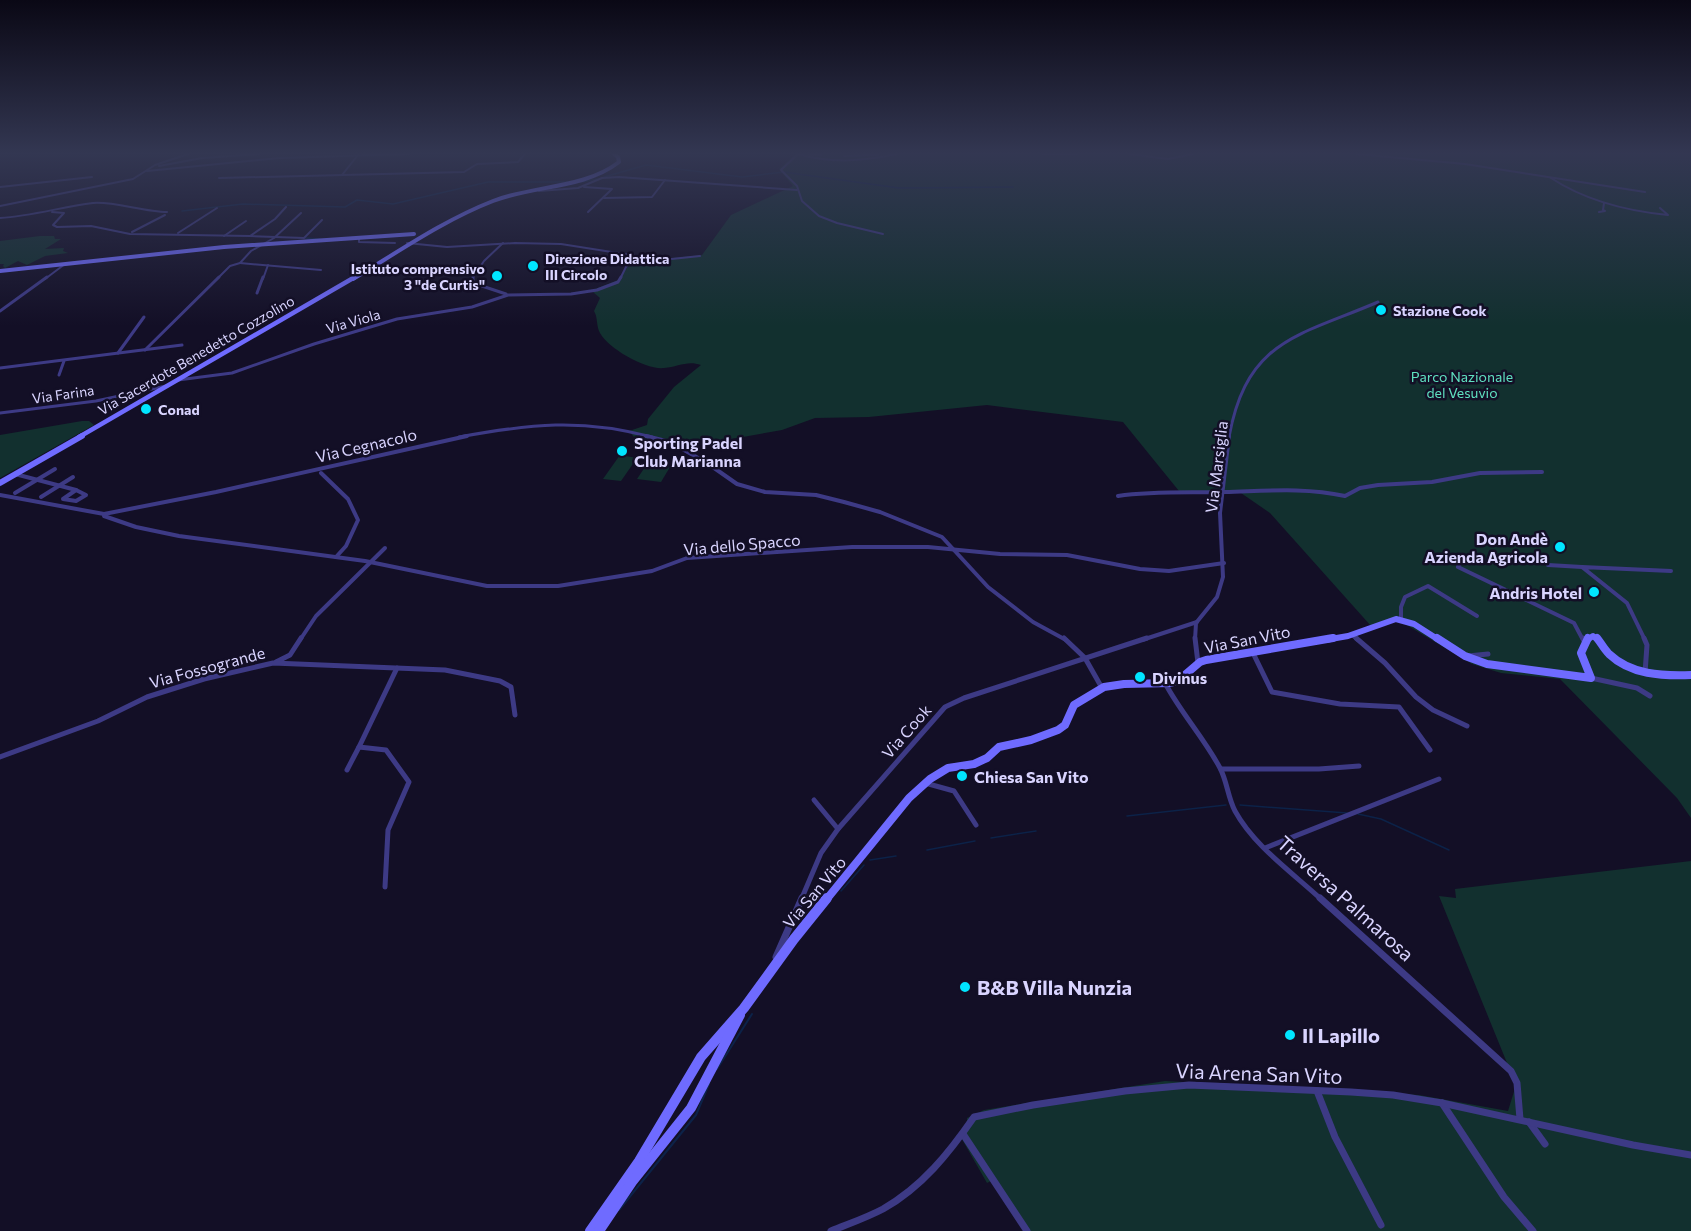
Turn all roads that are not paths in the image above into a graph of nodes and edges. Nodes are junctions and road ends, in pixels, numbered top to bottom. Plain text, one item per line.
1 (148, 211) edge
2 (212, 211) edge
3 (282, 211) edge
4 (470, 211) edge
5 (812, 211) edge
6 (1602, 211) edge
7 (1649, 211) edge
8 (1664, 211) edge
9 (52, 212) joint
10 (1599, 212) dead end
11 (301, 213) dead end
12 (0, 218) edge
13 (322, 220) dead end
14 (246, 221) dead end
15 (438, 229) junction
16 (178, 233) junction
17 (130, 234) junction
18 (416, 234) junction
19 (883, 234) dead end
20 (224, 236) junction
21 (250, 236) junction
22 (397, 236) junction
23 (275, 237) junction
24 (359, 238) junction
25 (421, 238) junction
26 (406, 242) junction
27 (395, 243) dead end
28 (413, 243) junction
29 (503, 243) junction
30 (262, 245) junction
31 (637, 256) junction
32 (700, 256) dead end
33 (240, 263) junction
34 (65, 264) junction
35 (268, 265) junction
36 (321, 270) dead end
37 (0, 271) edge
38 (257, 293) dead end
39 (508, 295) junction
40 (1378, 302) dead end
41 (0, 311) edge
42 (144, 316) dead end
43 (182, 345) dead end
44 (145, 350) junction
45 (117, 354) junction
46 (64, 361) junction
47 (196, 368) junction
48 (0, 369) edge
49 (59, 375) dead end
50 (185, 375) junction
51 (198, 378) junction
52 (175, 381) junction
53 (164, 387) junction
54 (0, 413) edge
55 (55, 469) dead end
56 (1542, 472) dead end
57 (321, 473) dead end
58 (15, 474) junction
59 (73, 477) dead end
60 (36, 480) junction
61 (0, 483) edge
62 (59, 486) junction
63 (76, 490) junction
64 (1223, 492) junction
65 (15, 493) dead end
66 (0, 495) edge
67 (1118, 496) dead end
68 (42, 497) dead end
69 (104, 514) junction
70 (385, 548) dead end
71 (954, 550) junction
72 (335, 558) junction
73 (1462, 559) dead end
74 (371, 563) junction
75 (1224, 563) junction
76 (1548, 565) dead end
77 (1582, 567) junction
78 (1671, 571) dead end
79 (1477, 616) dead end
80 (1401, 620) junction
81 (1197, 622) junction
82 (1352, 635) junction
83 (1585, 643) junction
84 (1253, 653) junction
85 (1488, 654) dead end
86 (1465, 656) junction
87 (1085, 658) junction
88 (273, 663) junction
89 (1198, 663) junction
90 (397, 668) junction
91 (1645, 674) junction
92 (1691, 675) edge
93 (1591, 678) junction
94 (1165, 683) junction
95 (1102, 688) junction
96 (1650, 696) dead end
97 (515, 715) dead end
98 (1467, 726) dead end
99 (359, 747) junction
100 (1430, 750) dead end
101 (0, 757) edge
102 (1359, 766) dead end
103 (1221, 769) junction
104 (347, 770) dead end
105 (1439, 779) dead end
106 (926, 783) junction
107 (814, 800) dead end
108 (976, 825) dead end
109 (838, 829) junction
110 (1265, 848) junction
111 (385, 887) dead end
112 (771, 969) junction
113 (744, 1008) junction
114 (1317, 1091) junction
115 (1442, 1104) junction
116 (1520, 1119) junction
117 (1529, 1122) junction
118 (963, 1134) junction
119 (1545, 1144) dead end
120 (1691, 1155) edge
121 (1381, 1225) dead end
122 (590, 1231) edge
123 (599, 1231) edge
124 (831, 1231) edge
125 (1027, 1231) edge
126 (1533, 1231) edge

1 - 17 street
2 - 16 street
3 - 21 street
4 - 15 street
5 - 19 street
6 - 10 street
7 - 8 street
9 - 12 street
9 - 17 street
11 - 23 street
13 - 23 street
14 - 20 street
15 - 18 street
15 - 25 street, Via Sacerdote Benedetto Cozzolino
16 - 17 street
16 - 20 street
18 - 22 street
18 - 25 street
18 - 26 street
20 - 21 street
21 - 23 street
22 - 24 street
22 - 26 street
23 - 30 street
24 - 27 street
24 - 30 street
25 - 26 street
25 - 28 street, Via Sacerdote Benedetto Cozzolino
26 - 28 street, Via Sacerdote Benedetto Cozzolino
26 - 47 street, Via Sacerdote Benedetto Cozzolino
28 - 29 street
29 - 31 street
29 - 39 street, Via Viola
30 - 33 street
30 - 34 street
31 - 32 street
31 - 39 street, Via Viola
33 - 35 street
33 - 44 street
34 - 37 street
34 - 41 street
35 - 36 street
35 - 38 street
39 - 51 street, Via Viola
40 - 64 street, Via Marsiglia
42 - 45 street
43 - 44 street, Via Farina
44 - 45 street, Via Farina
45 - 46 street, Via Farina
46 - 48 street, Via Farina
46 - 49 street, Via Farina
47 - 50 street, Via Sacerdote Benedetto Cozzolino
47 - 51 street
50 - 51 street, Via Viola
50 - 52 street, Via Sacerdote Benedetto Cozzolino
51 - 52 street, Via Viola
51 - 53 street, Via Viola
52 - 53 street, Via Sacerdote Benedetto Cozzolino
53 - 54 street, Via Farina
53 - 58 street, Via Sacerdote Benedetto Cozzolino
55 - 60 street
56 - 64 street
57 - 72 street
58 - 60 street
58 - 61 street, Via Sacerdote Benedetto Cozzolino
59 - 62 street
60 - 62 street
60 - 65 street
62 - 63 street
62 - 68 street
63 - 63 street
64 - 67 street
64 - 75 street, Via Marsiglia
66 - 69 street, Via Cegnacolo
69 - 71 street, Via Cegnacolo
69 - 72 street, Via Cegnacolo
70 - 74 street
71 - 74 street, Via dello Spacco
71 - 75 street, Via dello Spacco
71 - 87 street, Via Cegnacolo
72 - 74 street, Via Cegnacolo
73 - 83 street
74 - 88 street
75 - 81 street, Via Marsiglia
76 - 77 street
77 - 78 street
77 - 91 street
79 - 80 street
80 - 82 street, Via San Vito
80 - 86 street
81 - 87 street, Via Cook
81 - 89 street
82 - 84 street, Via San Vito
82 - 98 street
83 - 91 street
83 - 93 street
84 - 89 street, Via San Vito
84 - 100 street
85 - 86 street
86 - 93 street
87 - 95 street, Via Cegnacolo
87 - 109 street, Via Cook
88 - 90 street, Via Fossogrande
88 - 101 street, Via Fossogrande
89 - 94 street, Via San Vito
90 - 97 street, Via Fossogrande
90 - 99 street
91 - 92 street
93 - 96 street
94 - 95 street, Via San Vito
94 - 103 street, Traversa Palmarosa
95 - 106 street, Via San Vito
99 - 104 street
99 - 111 street
102 - 103 street
103 - 110 street, Traversa Palmarosa
105 - 110 street
106 - 108 street
106 - 112 street, Via San Vito
107 - 109 street
109 - 112 street, Via Cook
110 - 116 street, Traversa Palmarosa
112 - 113 street, Via San Vito
113 - 122 street, Via San Vito
113 - 123 street, Via San Vito
114 - 115 street, Via Arena San Vito
114 - 118 street, Via Arena San Vito
114 - 121 street
115 - 116 street, Via Arena San Vito
115 - 126 street
116 - 117 street, Via Arena San Vito
117 - 119 street
117 - 120 street, Via Arena San Vito
118 - 124 street, Via Arena San Vito
118 - 125 street

